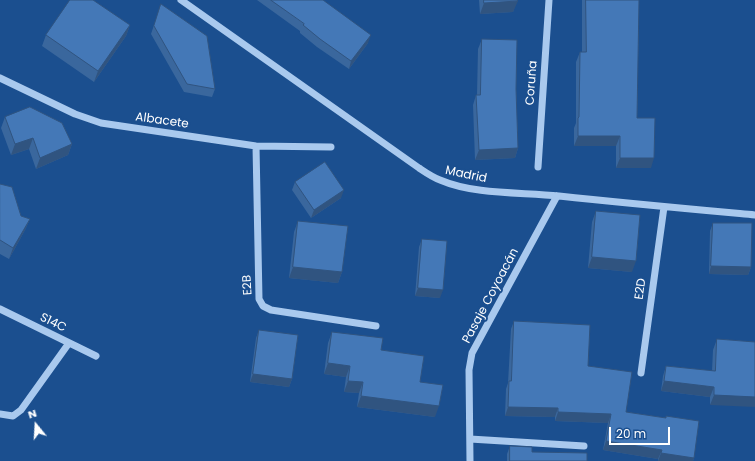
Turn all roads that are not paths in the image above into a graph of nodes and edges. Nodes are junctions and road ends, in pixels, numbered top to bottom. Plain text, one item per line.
1 (181, 0) edge
2 (549, 0) edge
3 (0, 78) edge
4 (256, 146) junction
5 (331, 147) dead end
6 (538, 167) dead end
7 (557, 196) junction
8 (664, 207) junction
9 (755, 215) edge
10 (0, 309) edge
11 (376, 326) dead end
12 (69, 343) junction
13 (96, 356) dead end
14 (641, 373) dead end
15 (0, 414) edge
16 (470, 439) junction
17 (584, 446) dead end
18 (470, 461) edge

1 - 7 street, Madrid
2 - 6 street, Coruña
3 - 4 street, Albacete
4 - 5 street, Albacete
4 - 11 street, E2B
7 - 8 street, Madrid
7 - 16 street, Pasaje Coyoacán
8 - 9 street, Madrid
8 - 14 street, E2D
10 - 12 street, S14C
12 - 13 street, S14C
12 - 15 street
16 - 17 street
16 - 18 street, Pasaje Coyoacán

